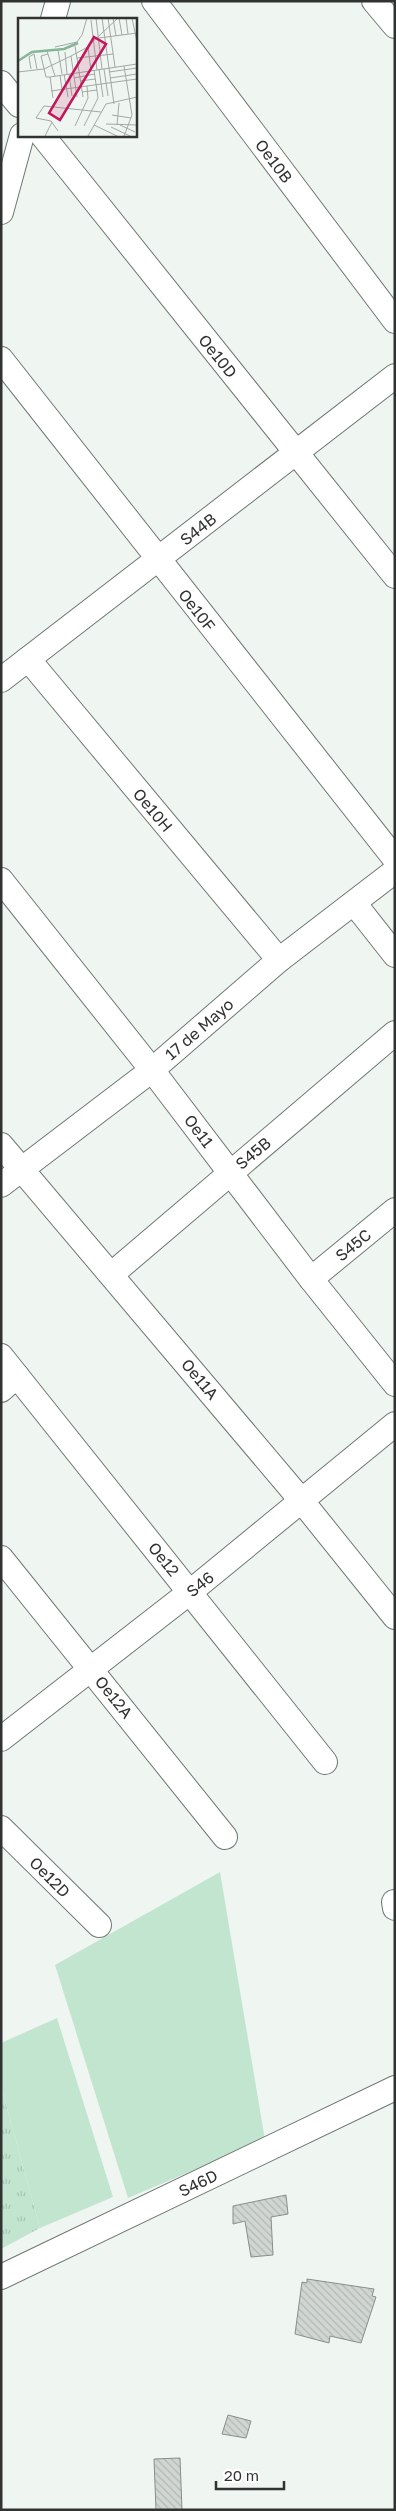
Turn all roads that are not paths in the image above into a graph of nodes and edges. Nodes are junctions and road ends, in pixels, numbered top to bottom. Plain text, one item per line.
1 (58, 1) edge
2 (154, 1) edge
3 (374, 1) edge
4 (53, 18) edge
5 (395, 26) edge
6 (1, 83) edge
7 (18, 104) edge
8 (22, 136) edge
9 (43, 136) edge
10 (1, 212) edge
11 (395, 321) edge
12 (1, 359) edge
13 (395, 376) edge
14 (296, 453) junction
15 (158, 560) junction
16 (395, 576) edge
17 (28, 659) junction
18 (1, 680) edge
19 (395, 859) edge
20 (395, 871) edge
21 (1, 880) edge
22 (354, 903) junction
23 (395, 954) edge
24 (279, 960) junction
25 (395, 1033) edge
26 (152, 1070) junction
27 (1, 1145) edge
28 (20, 1169) junction
29 (231, 1172) junction
30 (1, 1185) edge
31 (395, 1210) edge
32 (112, 1274) junction
33 (311, 1279) junction
34 (1, 1356) edge
35 (9, 1383) edge
36 (395, 1384) edge
37 (395, 1424) edge
38 (301, 1500) junction
39 (1, 1558) edge
40 (190, 1592) junction
41 (395, 1617) edge
42 (91, 1669) junction
43 (1, 1739) edge
44 (325, 1762) dead end
45 (1, 1828) edge
46 (225, 1837) dead end
47 (99, 1925) dead end
48 (395, 2088) edge
49 (1, 2277) edge

1 - 4 street
2 - 11 street, Oe10B
3 - 5 street
6 - 7 street
8 - 10 street
9 - 14 street, Oe10D
12 - 15 street, Oe10F
13 - 14 street, S44B
14 - 15 street, S44B
14 - 16 street, Oe10D
15 - 17 street, S44B
15 - 19 street, Oe10F
17 - 18 street, S44B
17 - 24 street, Oe10H
20 - 22 street, 17 de Mayo
21 - 26 street, Oe11
22 - 23 street
22 - 24 street, 17 de Mayo
24 - 26 street, 17 de Mayo
25 - 29 street, S45B
26 - 28 street, 17 de Mayo
26 - 29 street, Oe11
27 - 28 street, Oe11A
28 - 30 street, 17 de Mayo
28 - 32 street, Oe11A
29 - 32 street, S45B
29 - 33 street, Oe11
31 - 33 street, S45C
32 - 38 street, Oe11A
33 - 36 street, Oe11
34 - 35 street, Oe12
35 - 40 street, Oe12
37 - 38 street, S46
38 - 40 street, S46
38 - 41 street, Oe11A
39 - 42 street, Oe12A
40 - 42 street, S46
40 - 44 street, Oe12
42 - 43 street, S46
42 - 46 street, Oe12A
45 - 47 street, Oe12D
48 - 49 street, S46D

